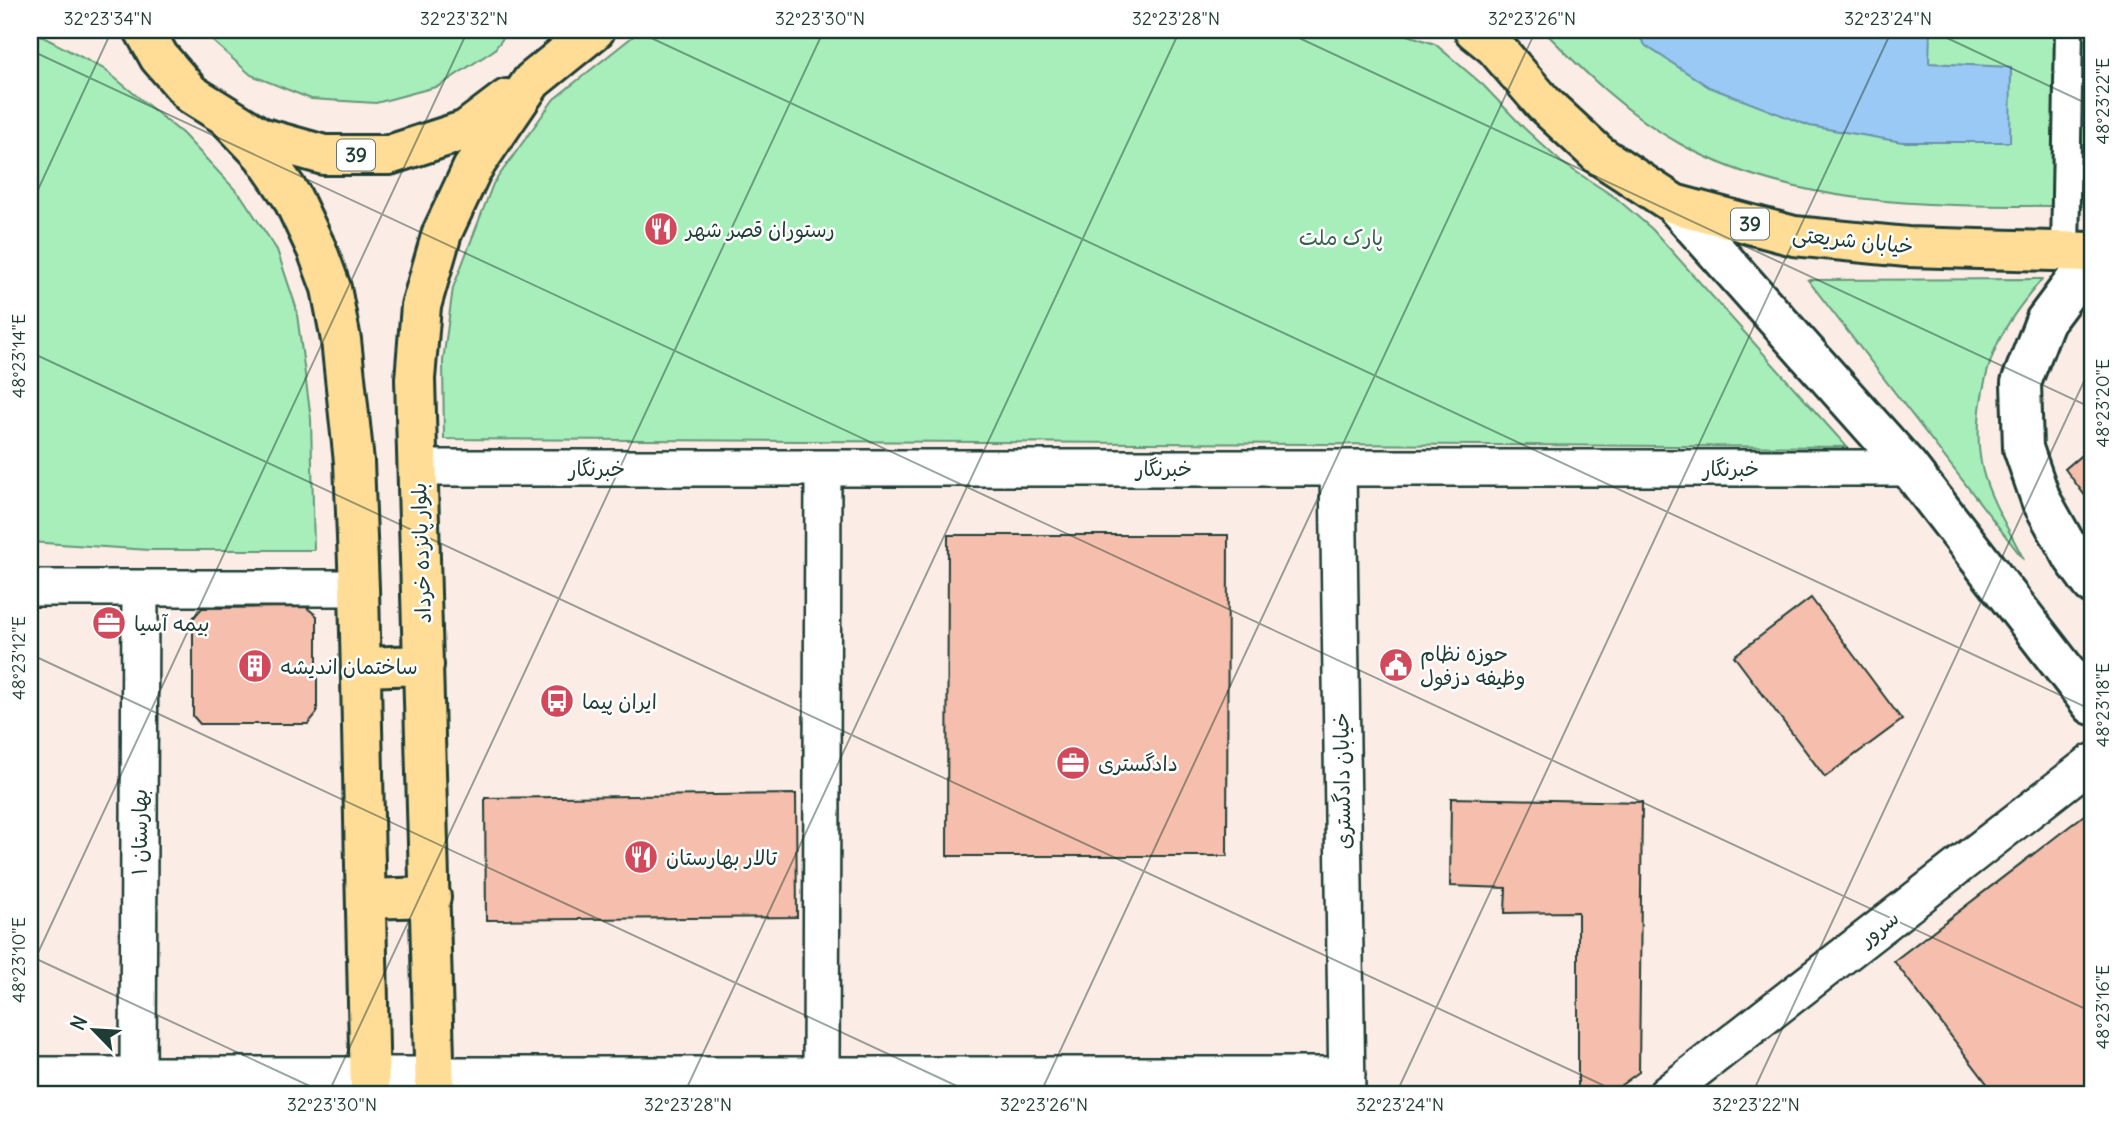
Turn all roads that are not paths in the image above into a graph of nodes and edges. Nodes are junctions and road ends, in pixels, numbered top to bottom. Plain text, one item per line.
1 (120, 30) edge
2 (568, 30) edge
3 (595, 30) edge
4 (1474, 30) edge
5 (2069, 30) edge
6 (152, 43) edge
7 (532, 81) junction
8 (226, 116) junction
9 (1674, 204) junction
10 (2083, 254) edge
11 (419, 468) junction
12 (823, 468) junction
13 (1338, 468) junction
14 (1909, 468) junction
15 (2092, 584) edge
16 (30, 588) edge
17 (140, 588) junction
18 (359, 588) junction
19 (424, 665) junction
20 (361, 667) junction
21 (2092, 705) edge
22 (2092, 762) edge
23 (430, 897) junction
24 (366, 899) junction
25 (30, 1075) edge
26 (138, 1075) junction
27 (821, 1075) junction
28 (1347, 1084) edge
29 (370, 1085) edge
30 (435, 1085) edge
31 (1666, 1094) edge

1 - 6 main road, 39
2 - 7 main road, 39
3 - 7 main road
4 - 9 main road, خیابان شریعتی / 39
5 - 10 street
6 - 8 main road, 39
7 - 8 main road, 39
7 - 11 main road, بلوار پانزده خرداد
8 - 18 main road
9 - 10 main road, خیابان شریعتی / 39
9 - 14 main road
10 - 15 main road
11 - 12 street, خبرنگار
11 - 19 main road, بلوار پانزده خرداد
12 - 13 street, خبرنگار
12 - 27 street
13 - 14 street, خبرنگار
13 - 28 street, خیابان دادگستری
14 - 21 main road
16 - 17 street
17 - 18 street
17 - 26 street, بهارستان ۱
18 - 20 main road
19 - 20 main road
19 - 23 main road, بلوار پانزده خرداد
20 - 24 main road
22 - 31 street, سرور
23 - 24 main road
23 - 30 main road, بلوار پانزده خرداد
24 - 29 main road
25 - 26 street
26 - 29 street
27 - 28 street
27 - 30 street
29 - 30 street

